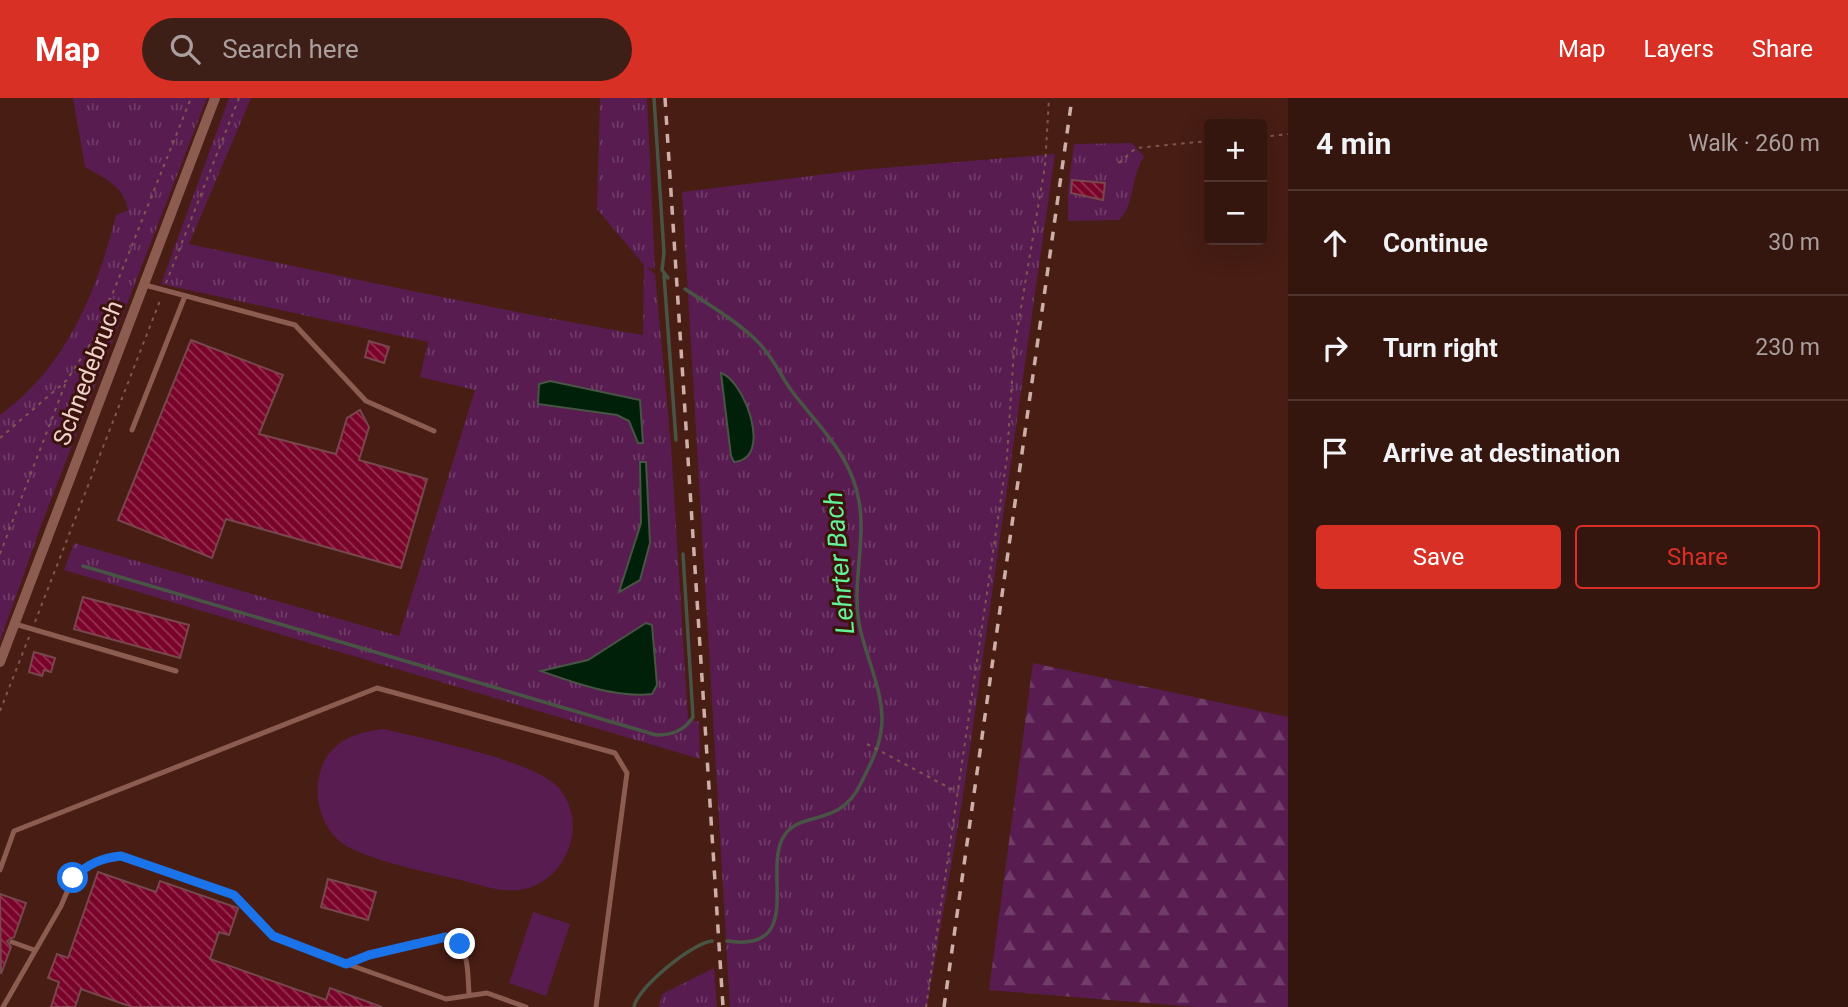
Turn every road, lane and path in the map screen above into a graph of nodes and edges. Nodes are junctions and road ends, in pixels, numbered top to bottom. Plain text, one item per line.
1 (191, 98) edge
2 (215, 98) edge
3 (239, 98) edge
4 (1049, 98) edge
5 (1288, 134) edge
6 (1267, 136) edge
7 (1204, 141) edge
8 (1119, 163) dead end
9 (145, 285) junction
10 (164, 290) junction
11 (185, 296) junction
12 (67, 380) junction
13 (132, 430) dead end
14 (435, 431) dead end
15 (0, 438) edge
16 (0, 554) edge
17 (15, 624) junction
18 (32, 630) junction
19 (0, 662) edge
20 (176, 671) dead end
21 (0, 711) edge
22 (867, 744) dead end
23 (958, 793) junction
24 (0, 870) edge
25 (12, 942) dead end
26 (34, 950) junction
27 (346, 964) junction
28 (469, 993) junction
29 (2, 1007) edge
30 (526, 1007) edge
31 (596, 1007) edge
32 (926, 1007) edge

1 - 12 path
2 - 9 street, Schnedebruch
3 - 10 path
4 - 23 path
5 - 6 path
7 - 8 path
9 - 10 lane
9 - 17 street, Schnedebruch
10 - 11 lane
10 - 18 path
11 - 13 lane
11 - 14 lane
12 - 15 path
12 - 16 path
17 - 18 lane
17 - 19 street, Schnedebruch
18 - 20 lane
18 - 21 path
22 - 23 path
23 - 32 path
24 - 31 lane
25 - 26 lane
26 - 27 lane
26 - 29 lane
27 - 28 lane
27 - 28 lane
28 - 30 lane

